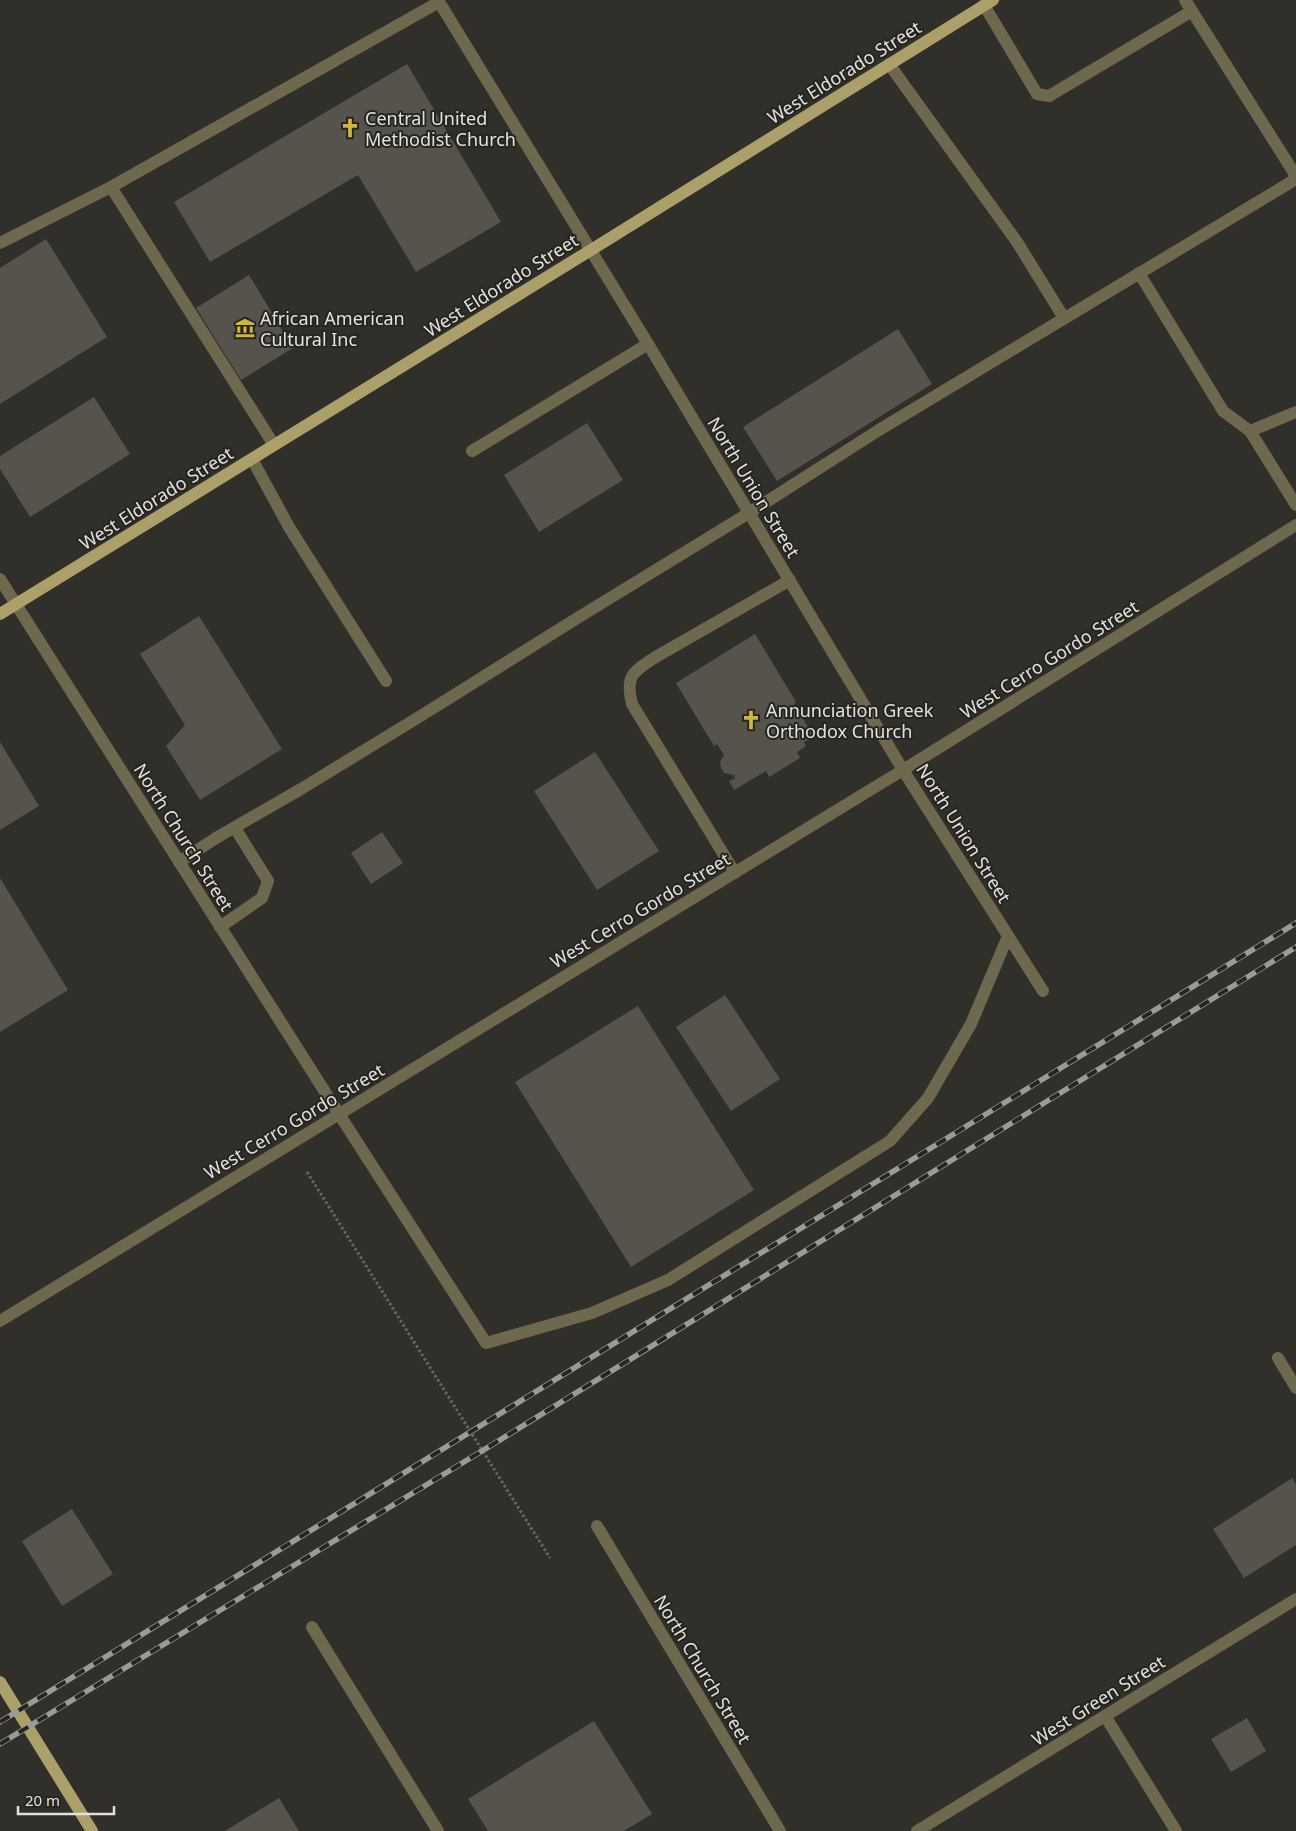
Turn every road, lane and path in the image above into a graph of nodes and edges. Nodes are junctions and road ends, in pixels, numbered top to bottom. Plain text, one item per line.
1 (439, 1) edge
2 (988, 3) edge
3 (1188, 5) edge
4 (889, 64) junction
5 (1296, 178) edge
6 (111, 187) junction
7 (0, 243) edge
8 (591, 250) junction
9 (1139, 273) junction
10 (1064, 318) junction
11 (648, 344) junction
12 (1296, 412) edge
13 (1250, 431) junction
14 (274, 445) junction
15 (472, 451) dead end
16 (252, 459) junction
17 (1296, 505) edge
18 (749, 513) junction
19 (1296, 525) edge
20 (0, 579) edge
21 (790, 580) junction
22 (16, 604) junction
23 (0, 614) edge
24 (386, 681) dead end
25 (903, 770) junction
26 (235, 828) junction
27 (179, 862) junction
28 (735, 873) junction
29 (220, 927) junction
30 (1008, 936) junction
31 (1043, 991) dead end
32 (339, 1114) junction
33 (307, 1172) dead end
34 (0, 1321) edge
35 (1278, 1358) dead end
36 (1296, 1388) edge
37 (596, 1526) dead end
38 (550, 1558) dead end
39 (1296, 1599) edge
40 (312, 1627) dead end
41 (0, 1682) edge
42 (1104, 1716) junction
43 (92, 1831) edge
44 (438, 1831) edge
45 (780, 1831) edge
46 (917, 1831) edge
47 (1176, 1831) edge

1 - 6 street
1 - 8 street, North Union Street
2 - 3 street
2 - 4 main road, West Eldorado Street
3 - 5 street
4 - 8 main road, West Eldorado Street
4 - 10 street
5 - 9 street
6 - 7 street
6 - 14 street
8 - 11 street, North Union Street
8 - 14 main road, West Eldorado Street
9 - 10 street
9 - 13 street
10 - 18 street
11 - 15 street
11 - 18 street, North Union Street
12 - 13 street
13 - 17 street
14 - 16 main road, West Eldorado Street
16 - 22 main road, West Eldorado Street
16 - 24 street
18 - 21 street, North Union Street
18 - 26 street
19 - 25 street, West Cerro Gordo Street
20 - 22 street, North Church Street
21 - 25 street, North Union Street
21 - 28 street
22 - 23 main road, West Eldorado Street
22 - 27 street, North Church Street
25 - 28 street, West Cerro Gordo Street
25 - 30 street, North Union Street
26 - 27 street
26 - 29 street
27 - 29 street, North Church Street
28 - 32 street, West Cerro Gordo Street
29 - 32 street, North Church Street
30 - 31 street, North Union Street
30 - 32 street, North Church Street
32 - 34 street, West Cerro Gordo Street
33 - 38 path
35 - 36 street
37 - 45 street, North Church Street
39 - 42 street, West Green Street
40 - 44 street
41 - 43 main road
42 - 46 street, West Green Street
42 - 47 street

